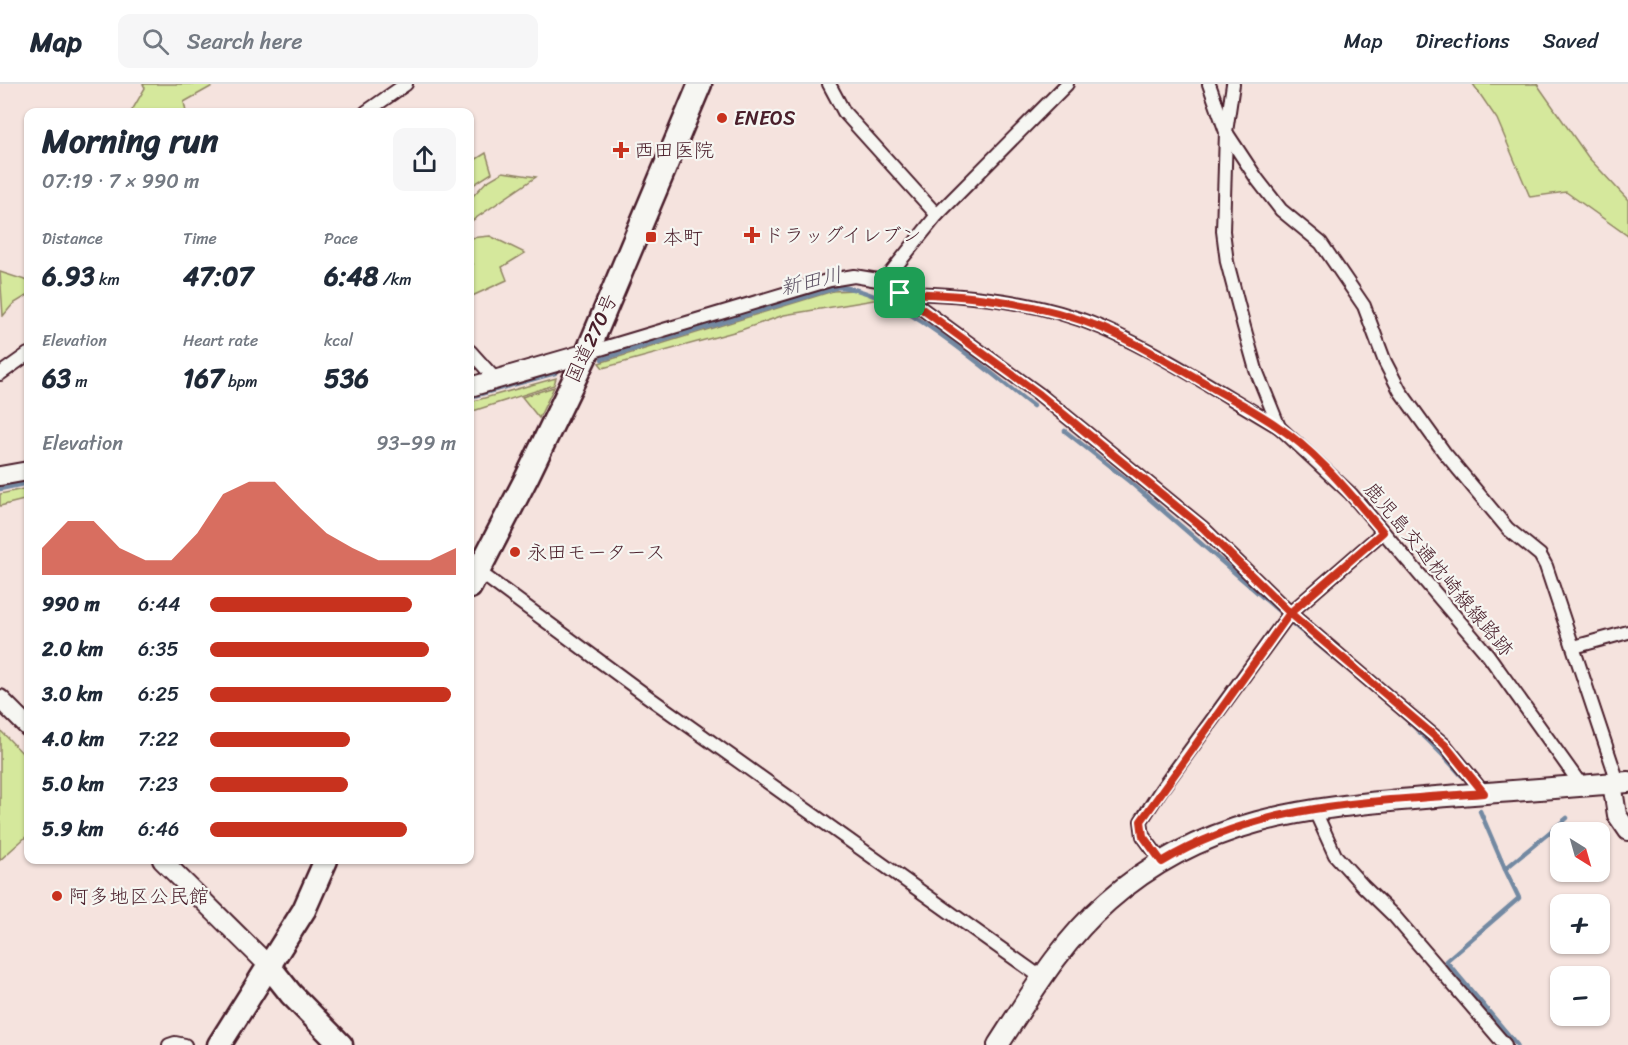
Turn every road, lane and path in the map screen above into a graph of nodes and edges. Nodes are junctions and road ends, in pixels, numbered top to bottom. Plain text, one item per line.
1 (406, 84) edge
2 (700, 84) edge
3 (829, 84) edge
4 (1067, 84) edge
5 (1209, 84) edge
6 (1233, 84) edge
7 (372, 108) edge
8 (1226, 132) junction
9 (937, 215) junction
10 (884, 281) junction
11 (900, 293) junction
12 (586, 353) junction
13 (474, 355) edge
14 (24, 357) edge
15 (0, 374) edge
16 (497, 381) junction
17 (474, 386) edge
18 (1279, 427) junction
19 (24, 472) edge
20 (0, 476) edge
21 (1383, 532) junction
22 (474, 579) edge
23 (1290, 613) junction
24 (1628, 632) edge
25 (1574, 647) junction
26 (0, 699) edge
27 (24, 723) edge
28 (1619, 782) edge
29 (1581, 785) junction
30 (1484, 793) junction
31 (1314, 809) junction
32 (1628, 831) edge
33 (1162, 862) junction
34 (166, 864) edge
35 (324, 864) edge
36 (268, 965) junction
37 (1042, 978) junction
38 (169, 1045) edge
39 (185, 1045) edge
40 (219, 1045) edge
41 (341, 1045) edge
42 (999, 1045) edge
43 (1505, 1045) edge

1 - 7 street
2 - 12 highway, 国道270号
3 - 9 street
4 - 9 street
5 - 8 street
6 - 8 street, 鹿児島交通枕崎線線路跡
8 - 18 street, 鹿児島交通枕崎線線路跡
8 - 25 street
9 - 10 street
10 - 11 street
10 - 12 street
11 - 18 street
11 - 23 street
12 - 16 street
12 - 22 highway, 国道270号
13 - 16 street
14 - 15 street
16 - 17 street
18 - 21 street, 鹿児島交通枕崎線線路跡
19 - 20 street
21 - 23 street
21 - 29 street, 鹿児島交通枕崎線線路跡
22 - 37 street
23 - 30 street
23 - 33 street
24 - 25 street
25 - 28 street
26 - 27 street
28 - 29 main road
28 - 32 street
29 - 30 main road
30 - 31 main road
31 - 33 main road
31 - 43 street
33 - 37 main road
34 - 36 street
35 - 36 highway
36 - 40 highway
36 - 41 highway
37 - 42 main road
38 - 39 street

